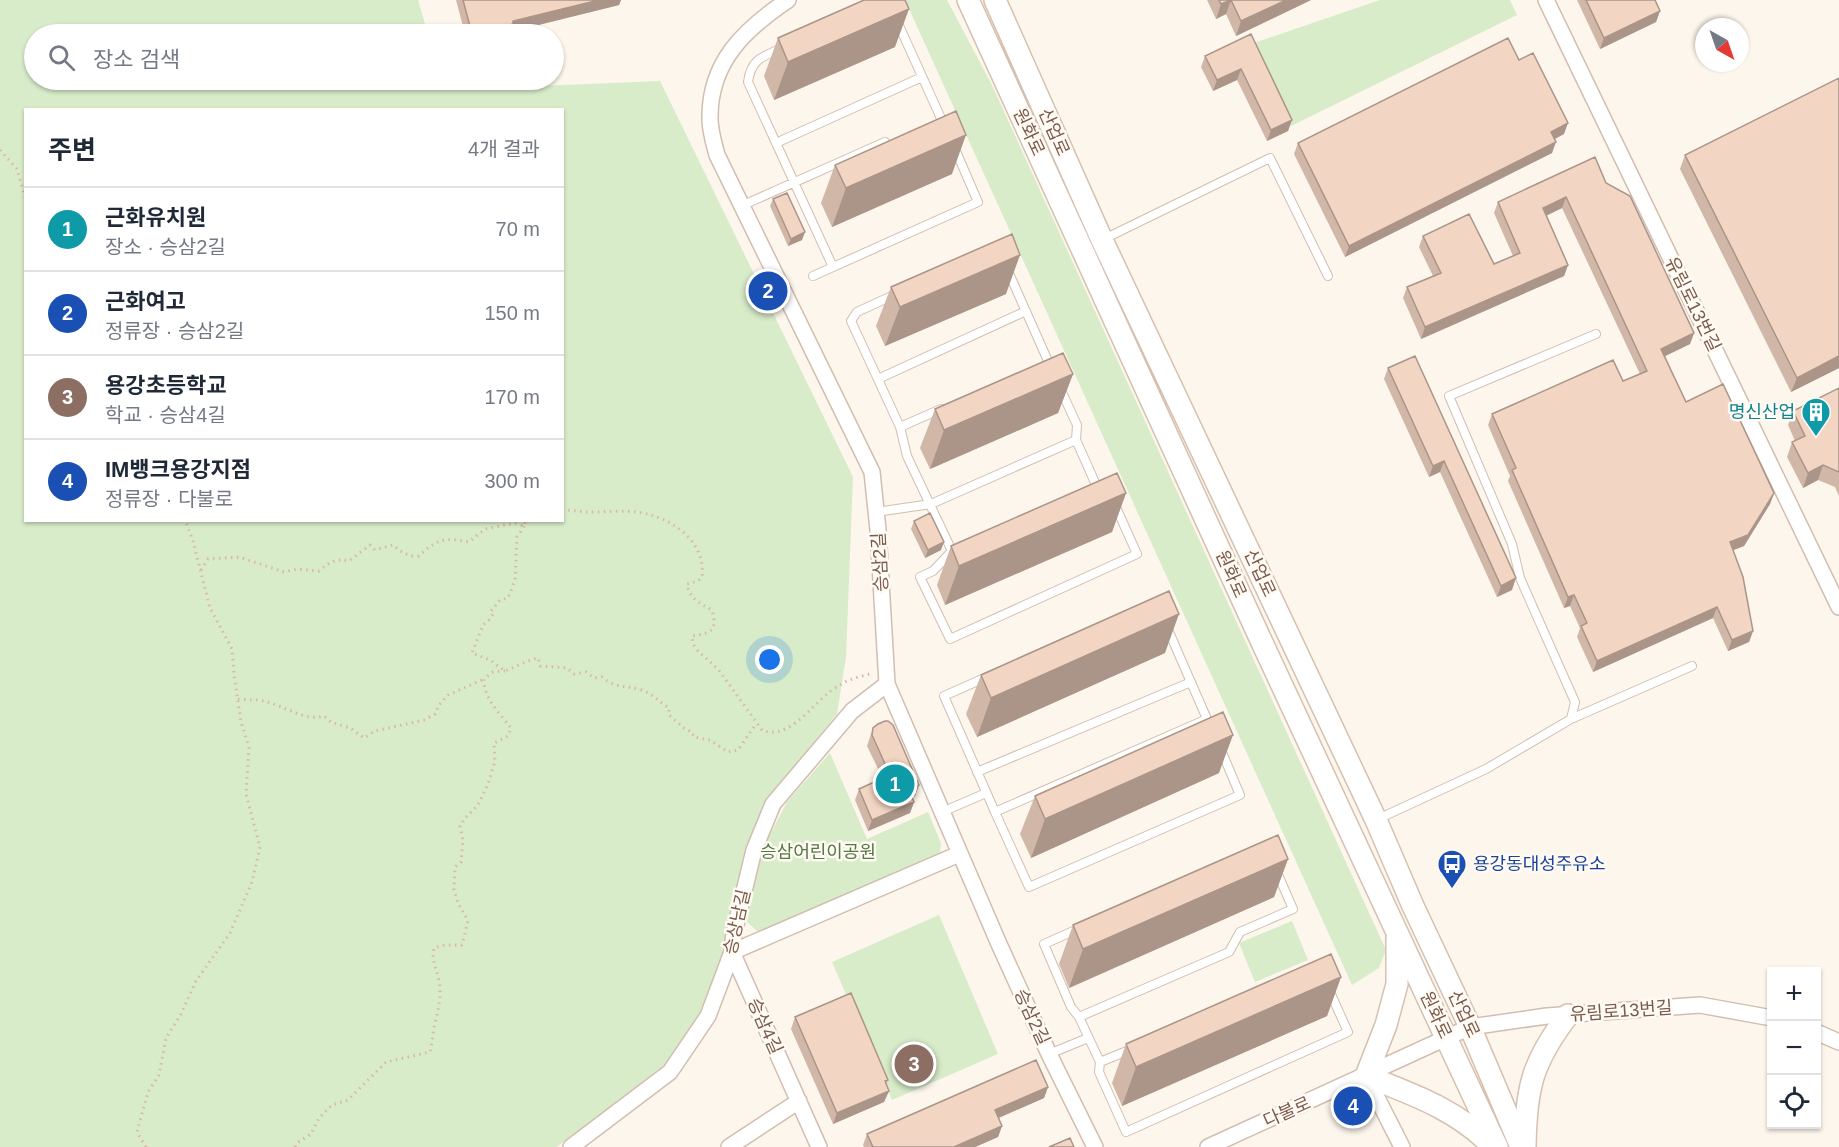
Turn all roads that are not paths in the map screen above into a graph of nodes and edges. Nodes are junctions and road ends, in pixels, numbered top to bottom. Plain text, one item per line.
1 (788, 0) edge
2 (968, 0) edge
3 (995, 0) edge
4 (1546, 0) edge
5 (894, 14) edge
6 (791, 45) edge
7 (922, 77) junction
8 (941, 118) junction
9 (930, 123) edge
10 (945, 129) edge
11 (950, 139) edge
12 (888, 141) edge
13 (776, 143) junction
14 (795, 182) junction
15 (741, 206) junction
16 (1102, 240) junction
17 (1002, 258) edge
18 (833, 267) junction
19 (813, 276) dead end
20 (1328, 276) dead end
21 (900, 292) edge
22 (1026, 311) junction
23 (1596, 334) dead end
24 (1048, 361) junction
25 (1038, 366) edge
26 (1053, 372) edge
27 (878, 379) junction
28 (1058, 382) edge
29 (953, 403) edge
30 (900, 427) junction
31 (1077, 440) junction
32 (1103, 489) junction
33 (1087, 491) edge
34 (931, 504) junction
35 (876, 512) junction
36 (963, 546) edge
37 (952, 551) junction
38 (1839, 607) edge
39 (1692, 666) dead end
40 (886, 677) junction
41 (1191, 682) junction
42 (1207, 719) junction
43 (1571, 719) junction
44 (1212, 730) edge
45 (1216, 741) edge
46 (977, 772) junction
47 (986, 793) junction
48 (942, 812) junction
49 (995, 812) junction
50 (1376, 820) junction
51 (959, 854) junction
52 (1270, 857) edge
53 (1086, 926) edge
54 (1397, 932) junction
55 (732, 952) junction
56 (1326, 983) edge
57 (1568, 1014) junction
58 (1079, 1017) junction
59 (1767, 1017) edge
60 (1470, 1027) junction
61 (1821, 1034) edge
62 (1088, 1038) junction
63 (1447, 1038) junction
64 (1839, 1042) edge
65 (1142, 1045) edge
66 (1049, 1054) junction
67 (1100, 1062) junction
68 (1366, 1076) junction
69 (799, 1101) junction
70 (571, 1147) edge
71 (729, 1147) edge
72 (819, 1147) edge
73 (1095, 1147) edge
74 (1209, 1147) edge
75 (1402, 1147) edge
76 (1495, 1147) edge
77 (1523, 1147) edge

1 - 15 street, 승삼2길
2 - 54 street, 원화로
3 - 16 street, 산업로
4 - 38 street, 유림로13번길
5 - 7 lane
6 - 13 lane
7 - 8 lane
7 - 13 lane
8 - 9 lane
8 - 10 lane
11 - 18 lane
12 - 14 lane
13 - 14 lane
14 - 15 lane
14 - 18 lane
15 - 35 street, 승삼2길
16 - 20 lane
16 - 50 street, 산업로
17 - 22 lane
18 - 19 lane
21 - 27 lane
22 - 24 lane
22 - 27 lane
23 - 43 lane
24 - 25 lane
24 - 26 lane
27 - 30 lane
28 - 31 lane
29 - 30 lane
30 - 34 lane
31 - 32 lane
31 - 34 lane
32 - 33 lane
32 - 37 lane
34 - 35 lane
34 - 37 lane
35 - 40 street, 승삼2길
36 - 37 lane
39 - 43 lane
40 - 48 street, 승삼2길
40 - 55 street, 승상남길
41 - 42 lane
41 - 46 lane
41 - 46 lane
42 - 44 lane
42 - 49 lane
43 - 50 lane
45 - 49 lane
46 - 47 lane
47 - 48 lane
47 - 49 lane
48 - 51 street, 승삼2길
50 - 60 street, 산업로
51 - 55 street
51 - 66 street, 승삼2길
52 - 58 lane
53 - 58 lane
54 - 63 street, 원화로
54 - 68 street
55 - 69 street, 승삼4길
55 - 70 street, 승상남길
56 - 67 lane
57 - 59 street, 유림로13번길
57 - 60 street, 유림로13번길
57 - 77 street
58 - 62 lane
60 - 63 street, 다불로
60 - 77 street, 산업로
61 - 64 street
62 - 66 lane
62 - 67 lane
63 - 68 street, 다불로
63 - 76 street, 원화로
65 - 67 lane
66 - 73 street, 승삼2길
68 - 74 street, 다불로
68 - 75 street
68 - 76 street
69 - 71 street
69 - 72 street, 승삼4길

